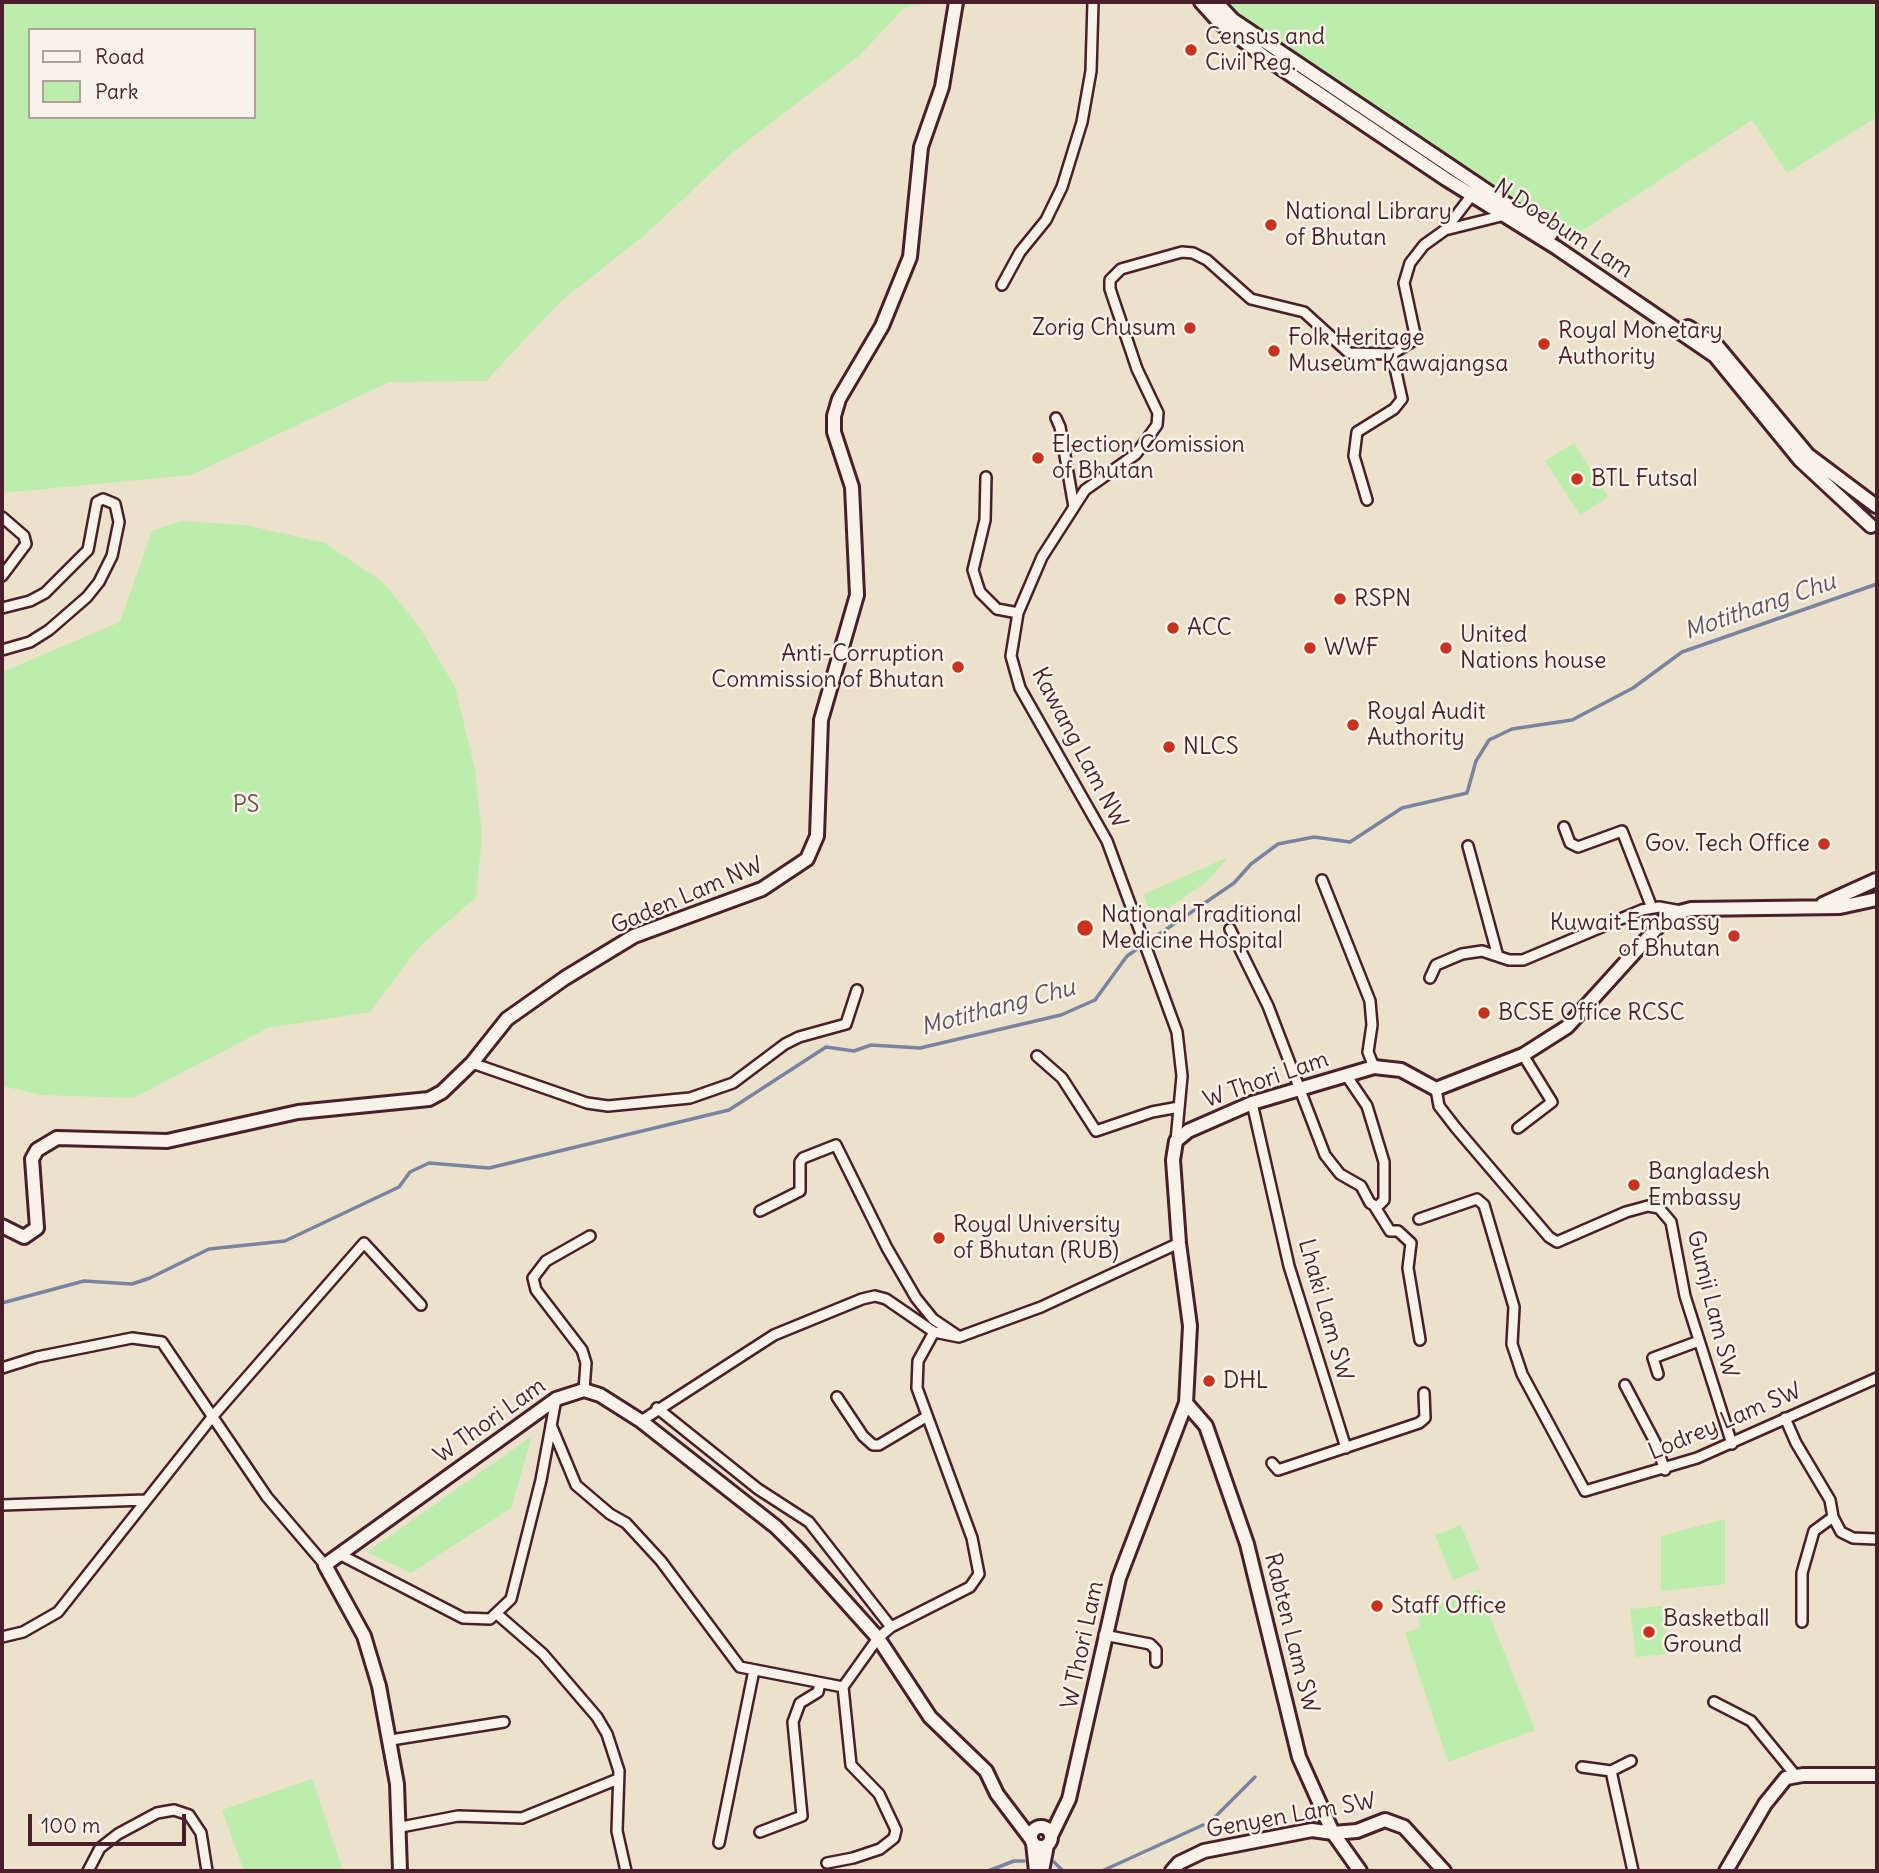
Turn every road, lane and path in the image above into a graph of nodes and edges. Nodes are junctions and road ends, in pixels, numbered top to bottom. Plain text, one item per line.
1 (956, 2) edge
2 (1093, 2) edge
3 (1200, 2) edge
4 (1216, 2) edge
5 (1475, 191) junction
6 (1509, 211) junction
7 (1445, 230) junction
8 (1002, 285) dead end
9 (1392, 354) junction
10 (1056, 418) dead end
11 (986, 477) dead end
12 (1367, 500) dead end
13 (1877, 505) edge
14 (1074, 507) junction
15 (2, 517) edge
16 (1874, 530) edge
17 (2, 576) edge
18 (2, 608) edge
19 (1018, 613) junction
20 (2, 650) edge
21 (1564, 827) dead end
22 (1468, 846) dead end
23 (1876, 879) edge
24 (1322, 880) dead end
25 (1877, 899) edge
26 (1812, 907) junction
27 (1652, 908) junction
28 (1681, 911) junction
29 (1230, 929) dead end
30 (1497, 953) junction
31 (1430, 978) dead end
32 (857, 990) dead end
33 (1523, 1055) junction
34 (1037, 1056) dead end
35 (472, 1063) junction
36 (1374, 1067) junction
37 (1346, 1074) junction
38 (1299, 1088) junction
39 (1436, 1089) junction
40 (1252, 1103) junction
41 (1179, 1107) junction
42 (1518, 1128) dead end
43 (1176, 1141) junction
44 (1375, 1207) junction
45 (760, 1211) dead end
46 (1419, 1219) dead end
47 (2, 1226) edge
48 (590, 1236) dead end
49 (1179, 1243) junction
50 (421, 1305) dead end
51 (934, 1332) junction
52 (958, 1337) junction
53 (1420, 1340) dead end
54 (1699, 1341) junction
55 (2, 1368) edge
56 (1658, 1374) dead end
57 (1877, 1378) edge
58 (1625, 1385) dead end
59 (584, 1390) junction
60 (1424, 1393) dead end
61 (837, 1397) dead end
62 (556, 1399) junction
63 (1186, 1404) junction
64 (657, 1409) junction
65 (213, 1416) junction
66 (926, 1417) junction
67 (1785, 1418) junction
68 (641, 1421) junction
69 (551, 1425) junction
70 (1732, 1444) junction
71 (1346, 1448) junction
72 (1272, 1463) dead end
73 (1665, 1470) junction
74 (145, 1500) junction
75 (2, 1505) edge
76 (1833, 1517) junction
77 (1877, 1539) edge
78 (339, 1554) junction
79 (325, 1565) junction
80 (497, 1614) junction
81 (1802, 1622) dead end
82 (891, 1628) junction
83 (1104, 1635) junction
84 (2, 1637) edge
85 (878, 1638) junction
86 (1156, 1662) dead end
87 (754, 1670) junction
88 (820, 1683) junction
89 (843, 1687) junction
90 (1714, 1702) dead end
91 (504, 1722) dead end
92 (391, 1740) junction
93 (1631, 1761) dead end
94 (1582, 1767) dead end
95 (1611, 1771) junction
96 (1877, 1775) edge
97 (1797, 1776) junction
98 (618, 1779) junction
99 (401, 1827) junction
100 (760, 1832) dead end
101 (1334, 1833) junction
102 (1040, 1836) junction
103 (719, 1843) dead end
104 (827, 1863) dead end
105 (88, 1871) edge
106 (207, 1871) edge
107 (400, 1871) edge
108 (626, 1871) edge
109 (1036, 1871) edge
110 (1042, 1871) edge
111 (1172, 1871) edge
112 (1360, 1871) edge
113 (1444, 1871) edge
114 (1633, 1871) edge
115 (1726, 1871) edge

1 - 35 main road, Gaden Lam NW
2 - 8 street
3 - 5 main road, N Doebum Lam
4 - 5 main road, N Doebum Lam
5 - 6 main road, N Doebum Lam
5 - 7 street
6 - 7 street
6 - 13 main road, N Doebum Lam
6 - 16 main road, N Doebum Lam
7 - 9 street
9 - 12 street
9 - 14 street, Kawang Lam NW
10 - 14 street
11 - 19 street
13 - 16 main road
14 - 19 street, Kawang Lam NW
15 - 17 street
18 - 20 street
19 - 41 street, Kawang Lam NW
21 - 27 street
22 - 30 street
23 - 25 main road
23 - 26 main road
24 - 36 street
25 - 26 main road
26 - 28 main road
27 - 28 street
27 - 30 street
28 - 33 main road
29 - 38 street
30 - 31 street
32 - 35 street
33 - 39 main road
33 - 42 street
34 - 41 street
35 - 47 main road, Gaden Lam NW
36 - 37 main road, W Thori Lam
36 - 39 main road, W Thori Lam
37 - 38 main road, W Thori Lam
37 - 44 street
38 - 40 main road, W Thori Lam
38 - 44 street
39 - 54 street, Gumji Lam SW
40 - 43 main road, W Thori Lam
40 - 71 street, Lhaki Lam SW
41 - 43 street, Kawang Lam NW
43 - 49 main road, W Thori Lam
44 - 53 street
45 - 52 street
46 - 73 street, Lodrey Lam SW
48 - 59 street
49 - 52 street
49 - 63 main road, W Thori Lam
50 - 65 street
51 - 52 street
51 - 64 street
51 - 66 street
54 - 56 street
54 - 70 street, Gumji Lam SW
55 - 65 street
57 - 67 street, Lodrey Lam SW
58 - 73 street
59 - 62 main road, W Thori Lam
59 - 68 main road, W Thori Lam
60 - 71 street
61 - 66 street
62 - 69 street
62 - 78 main road, W Thori Lam
63 - 83 main road, W Thori Lam
63 - 101 main road, Rabten Lam SW
64 - 68 street
64 - 82 street
65 - 74 street
65 - 79 street
66 - 82 street
67 - 70 street, Lodrey Lam SW
67 - 76 street
68 - 85 main road, W Thori Lam
69 - 80 street
69 - 87 street
70 - 73 street, Lodrey Lam SW
71 - 72 street
74 - 75 street
74 - 84 street
76 - 77 street
76 - 81 street
78 - 79 main road, W Thori Lam
78 - 80 street
79 - 92 main road
80 - 98 street
82 - 85 street
83 - 86 street
83 - 102 main road, W Thori Lam
85 - 89 street
85 - 102 main road, W Thori Lam
87 - 88 street
87 - 103 street
88 - 89 street
88 - 100 street
89 - 104 street
90 - 97 street
91 - 92 street
92 - 99 main road
93 - 95 street
94 - 95 street
95 - 114 street
96 - 97 main road
97 - 115 main road
98 - 99 street
98 - 108 street
99 - 107 main road
101 - 111 main road, Genyen Lam SW
101 - 112 main road, Rabten Lam SW
101 - 113 main road, Genyen Lam SW
102 - 109 main road
102 - 110 main road
105 - 106 street

